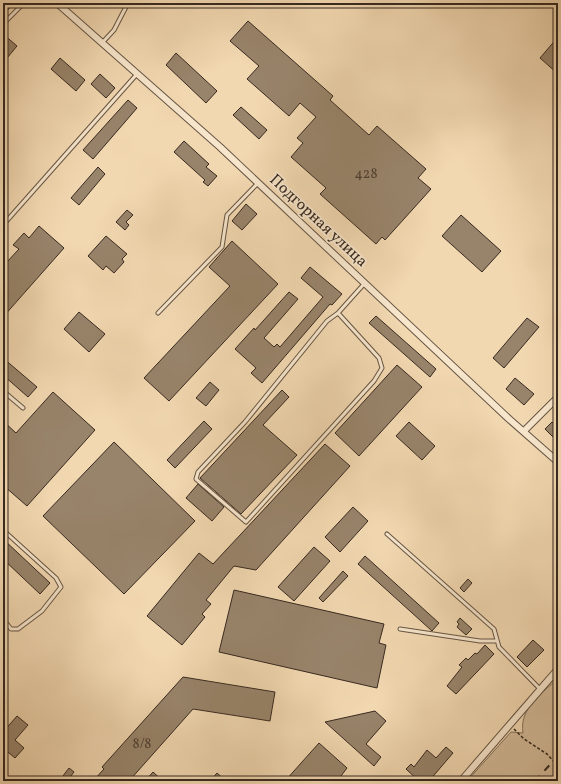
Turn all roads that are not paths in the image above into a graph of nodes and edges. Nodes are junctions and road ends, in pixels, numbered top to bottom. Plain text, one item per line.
1 (24, 3) edge
2 (57, 3) edge
3 (128, 3) edge
4 (3, 24) edge
5 (102, 43) junction
6 (137, 74) junction
7 (258, 182) junction
8 (3, 225) edge
9 (365, 283) junction
10 (158, 313) dead end
11 (338, 313) junction
12 (3, 391) edge
13 (558, 397) edge
14 (23, 408) dead end
15 (524, 432) junction
16 (558, 462) edge
17 (3, 530) edge
18 (387, 534) dead end
19 (3, 619) edge
20 (400, 629) dead end
21 (497, 641) junction
22 (558, 669) edge
23 (540, 689) junction
24 (461, 781) edge

1 - 4 lane
2 - 5 street, Подгорная улица
3 - 5 lane
5 - 6 street, Подгорная улица
6 - 7 street, Подгорная улица
6 - 8 lane
7 - 9 street, Подгорная улица
7 - 10 lane
9 - 11 lane
9 - 15 street, Подгорная улица
11 - 11 lane
12 - 14 lane
13 - 15 street
15 - 16 street, Подгорная улица
17 - 19 lane
18 - 21 lane
20 - 21 lane
21 - 23 lane
22 - 23 street
23 - 24 street

